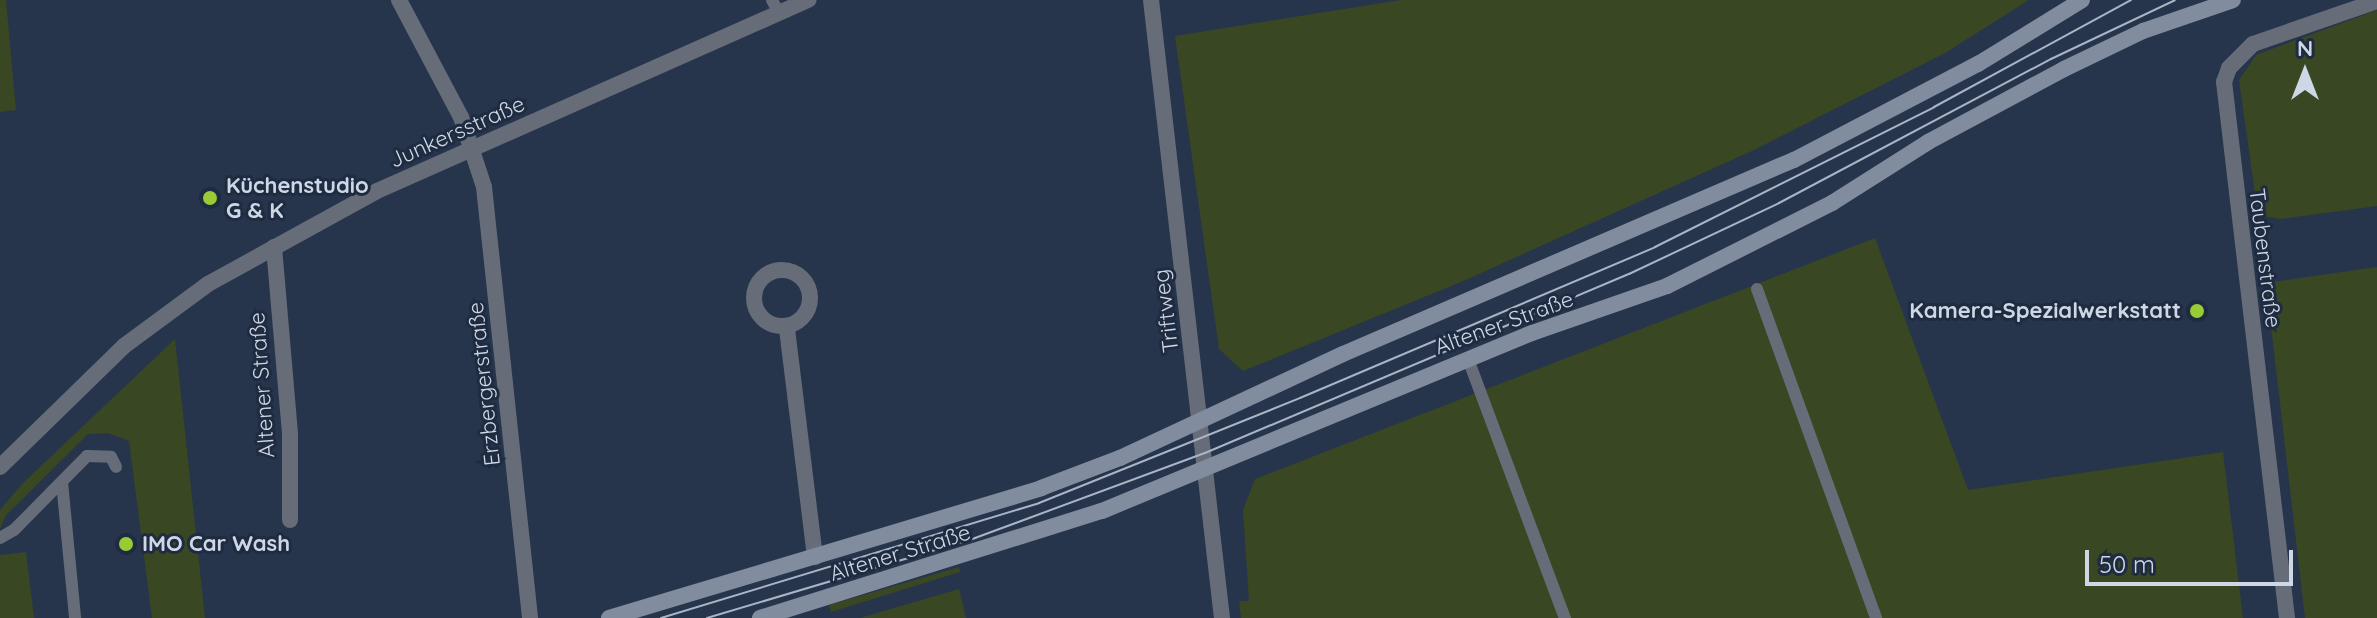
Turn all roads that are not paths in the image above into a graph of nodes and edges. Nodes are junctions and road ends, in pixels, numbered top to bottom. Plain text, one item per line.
1 (399, 0) edge
2 (809, 0) edge
3 (1151, 0) edge
4 (2082, 0) edge
5 (2233, 0) edge
6 (2377, 1) edge
7 (776, 6) edge
8 (473, 147) junction
9 (274, 247) junction
10 (1757, 289) dead end
11 (787, 329) dead end
12 (1468, 359) junction
13 (1201, 422) junction
14 (0, 467) edge
15 (116, 467) dead end
16 (1207, 469) junction
17 (62, 482) junction
18 (290, 520) dead end
19 (0, 538) edge
20 (815, 557) junction
21 (75, 618) edge
22 (530, 618) edge
23 (609, 618) edge
24 (760, 618) edge
25 (1222, 618) edge
26 (1565, 618) edge
27 (1876, 618) edge
28 (2287, 618) edge

1 - 8 street, Erzbergerstraße
2 - 7 street, Junkersstraße
3 - 13 street, Triftweg
4 - 13 main road, Altener Straße
5 - 12 main road, Altener Straße
6 - 28 street, Taubenstraße
7 - 8 street, Junkersstraße
8 - 9 street, Junkersstraße
8 - 22 street, Erzbergerstraße
9 - 14 street, Junkersstraße
9 - 18 street, Altener Straße
10 - 27 lane
11 - 20 street, Altener Straße
12 - 16 main road, Altener Straße
12 - 26 lane
13 - 16 street, Triftweg
13 - 20 main road, Altener Straße
15 - 17 lane
16 - 24 main road, Altener Straße
16 - 25 street, Triftweg
17 - 19 lane
17 - 21 lane
20 - 23 main road, Altener Straße

